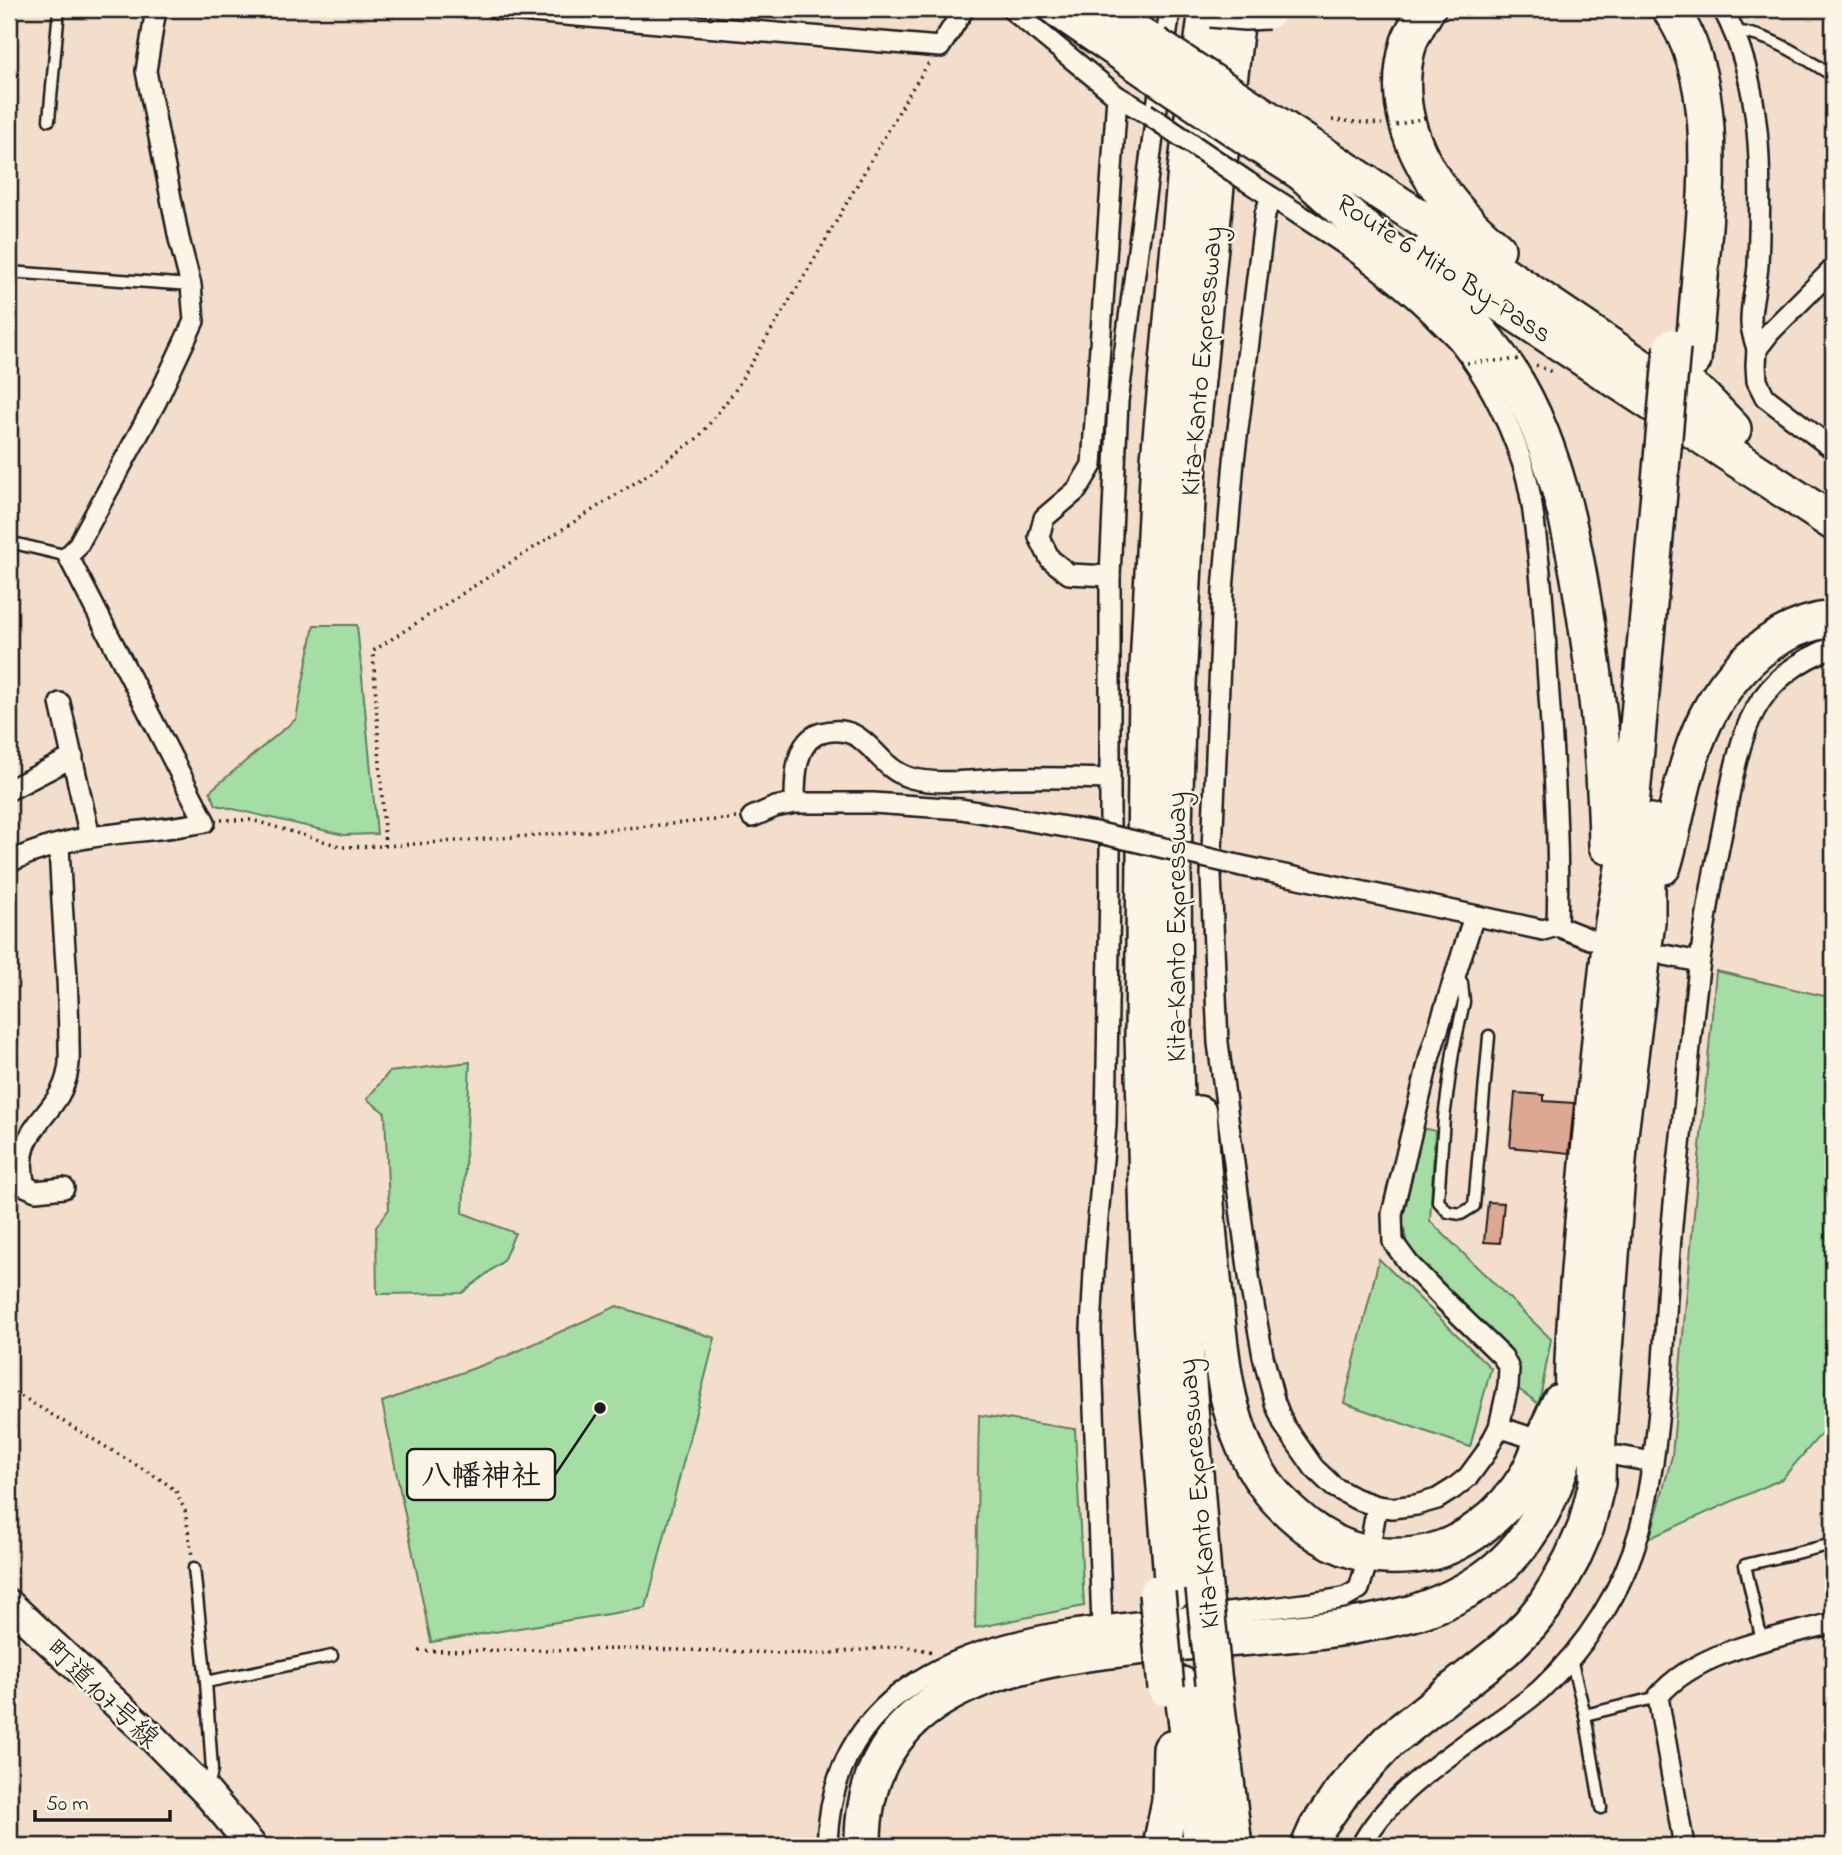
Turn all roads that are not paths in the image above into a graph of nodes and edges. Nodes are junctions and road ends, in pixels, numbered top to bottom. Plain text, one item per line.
1 (59, 9) edge
2 (156, 9) edge
3 (509, 9) edge
4 (964, 9) edge
5 (1011, 9) edge
6 (1058, 9) edge
7 (1102, 9) edge
8 (1170, 9) edge
9 (1209, 9) edge
10 (1262, 9) edge
11 (1427, 9) edge
12 (1644, 9) edge
13 (1670, 9) edge
14 (1723, 9) edge
15 (1735, 31) junction
16 (1152, 59) junction
17 (1833, 80) edge
18 (1118, 96) junction
19 (49, 120) dead end
20 (1253, 125) junction
21 (1299, 170) junction
22 (1271, 197) junction
23 (1833, 269) edge
24 (9, 272) edge
25 (191, 285) junction
26 (1757, 349) junction
27 (1683, 353) junction
28 (1733, 429) junction
29 (1833, 449) edge
30 (1833, 494) edge
31 (1833, 522) edge
32 (9, 542) edge
33 (68, 556) junction
34 (1110, 576) junction
35 (1833, 619) edge
36 (1833, 647) edge
37 (1178, 684) junction
38 (60, 703) dead end
39 (73, 757) junction
40 (1110, 779) junction
41 (9, 790) edge
42 (795, 803) junction
43 (751, 817) road end
44 (90, 837) junction
45 (59, 845) junction
46 (9, 862) edge
47 (1474, 916) junction
48 (1557, 926) junction
49 (1617, 928) junction
50 (1665, 955) dead end
51 (1699, 962) junction
52 (1455, 974) junction
53 (1489, 1036) dead end
54 (64, 1188) dead end
55 (1573, 1368) junction
56 (1499, 1427) junction
57 (1529, 1437) dead end
58 (1609, 1444) junction
59 (1653, 1462) junction
60 (1377, 1506) junction
61 (1371, 1534) dead end
62 (1833, 1544) edge
63 (194, 1568) road end
64 (1365, 1569) dead end
65 (1178, 1591) junction
66 (9, 1604) edge
67 (1833, 1623) edge
68 (1102, 1625) junction
69 (1762, 1641) junction
70 (332, 1656) dead end
71 (1571, 1659) junction
72 (206, 1682) junction
73 (1187, 1685) junction
74 (1658, 1697) junction
75 (1585, 1715) junction
76 (206, 1793) junction
77 (1601, 1808) dead end
78 (252, 1846) edge
79 (827, 1846) edge
80 (863, 1846) edge
81 (886, 1846) edge
82 (1161, 1846) edge
83 (1202, 1846) edge
84 (1234, 1846) edge
85 (1309, 1846) edge
86 (1361, 1846) edge
87 (1684, 1846) edge

1 - 19 lane
2 - 25 street
3 - 4 street
5 - 18 street
6 - 16 highway, Route 6 Mito By-Pass
7 - 16 highway, Route 6 Mito By-Pass
8 - 34 street
9 - 10 highway, bridge
9 - 65 highway, Kita-Kanto Expressway
10 - 37 highway, Kita-Kanto Expressway
11 - 28 highway
12 - 27 highway
13 - 27 highway
14 - 15 street
15 - 17 lane
15 - 26 street
16 - 20 highway, Route 6 Mito By-Pass, bridge
18 - 22 street, bridge
18 - 34 street
20 - 21 highway, Route 6 Mito By-Pass
20 - 28 highway, Route 6 Mito By-Pass
21 - 31 highway, Route 6 Mito By-Pass
21 - 49 highway
22 - 48 street
22 - 60 street
23 - 26 street
24 - 25 lane
25 - 33 street
26 - 29 street
27 - 49 highway, bridge
28 - 30 highway, Route 6 Mito By-Pass
32 - 33 lane
33 - 44 street
34 - 40 street
35 - 49 highway
36 - 51 street
37 - 55 highway
37 - 65 highway, Kita-Kanto Expressway
38 - 39 street
39 - 41 street
39 - 44 street
40 - 42 street
40 - 68 street
42 - 43 street
42 - 47 street, bridge
44 - 45 street
45 - 46 street
45 - 54 street
47 - 48 street
47 - 52 street
48 - 49 street
49 - 55 highway
49 - 58 highway
50 - 51 street
51 - 59 street
52 - 53 lane
52 - 56 street
55 - 80 highway
56 - 57 street
56 - 60 street
58 - 59 street
58 - 81 highway
58 - 85 highway
59 - 71 street
60 - 61 street
62 - 69 lane
63 - 72 lane
64 - 68 street
65 - 73 highway, Kita-Kanto Expressway, bridge
65 - 73 highway, bridge
66 - 76 street, 町道107号線
67 - 69 street
68 - 79 street
69 - 74 street
70 - 72 lane
71 - 75 lane
71 - 86 street
72 - 76 lane
73 - 82 highway
73 - 83 highway, Kita-Kanto Expressway
73 - 84 highway, Kita-Kanto Expressway
74 - 75 lane
74 - 87 street
75 - 77 lane
76 - 78 street, 町道107号線

